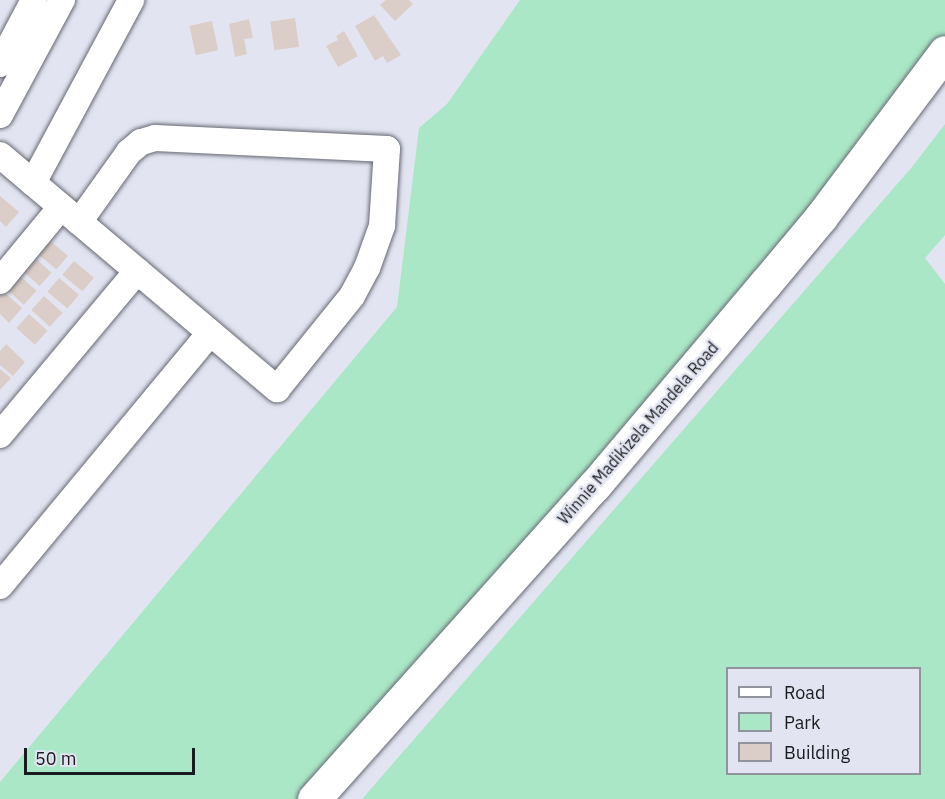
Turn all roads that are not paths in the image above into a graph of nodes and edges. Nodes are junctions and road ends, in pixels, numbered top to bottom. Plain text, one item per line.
1 (34, 0) edge
2 (63, 0) edge
3 (131, 0) edge
4 (945, 52) edge
5 (0, 64) edge
6 (0, 115) edge
7 (0, 155) edge
8 (33, 183) junction
9 (70, 214) junction
10 (137, 271) junction
11 (0, 281) edge
12 (210, 333) junction
13 (0, 435) edge
14 (0, 586) edge
15 (314, 799) edge

1 - 5 street
2 - 6 street
3 - 8 street
4 - 15 main road, Winnie Madikizela Mandela Road
7 - 8 street
8 - 9 street
9 - 10 street
9 - 11 street
9 - 12 street
10 - 12 street
10 - 13 street
12 - 14 street

